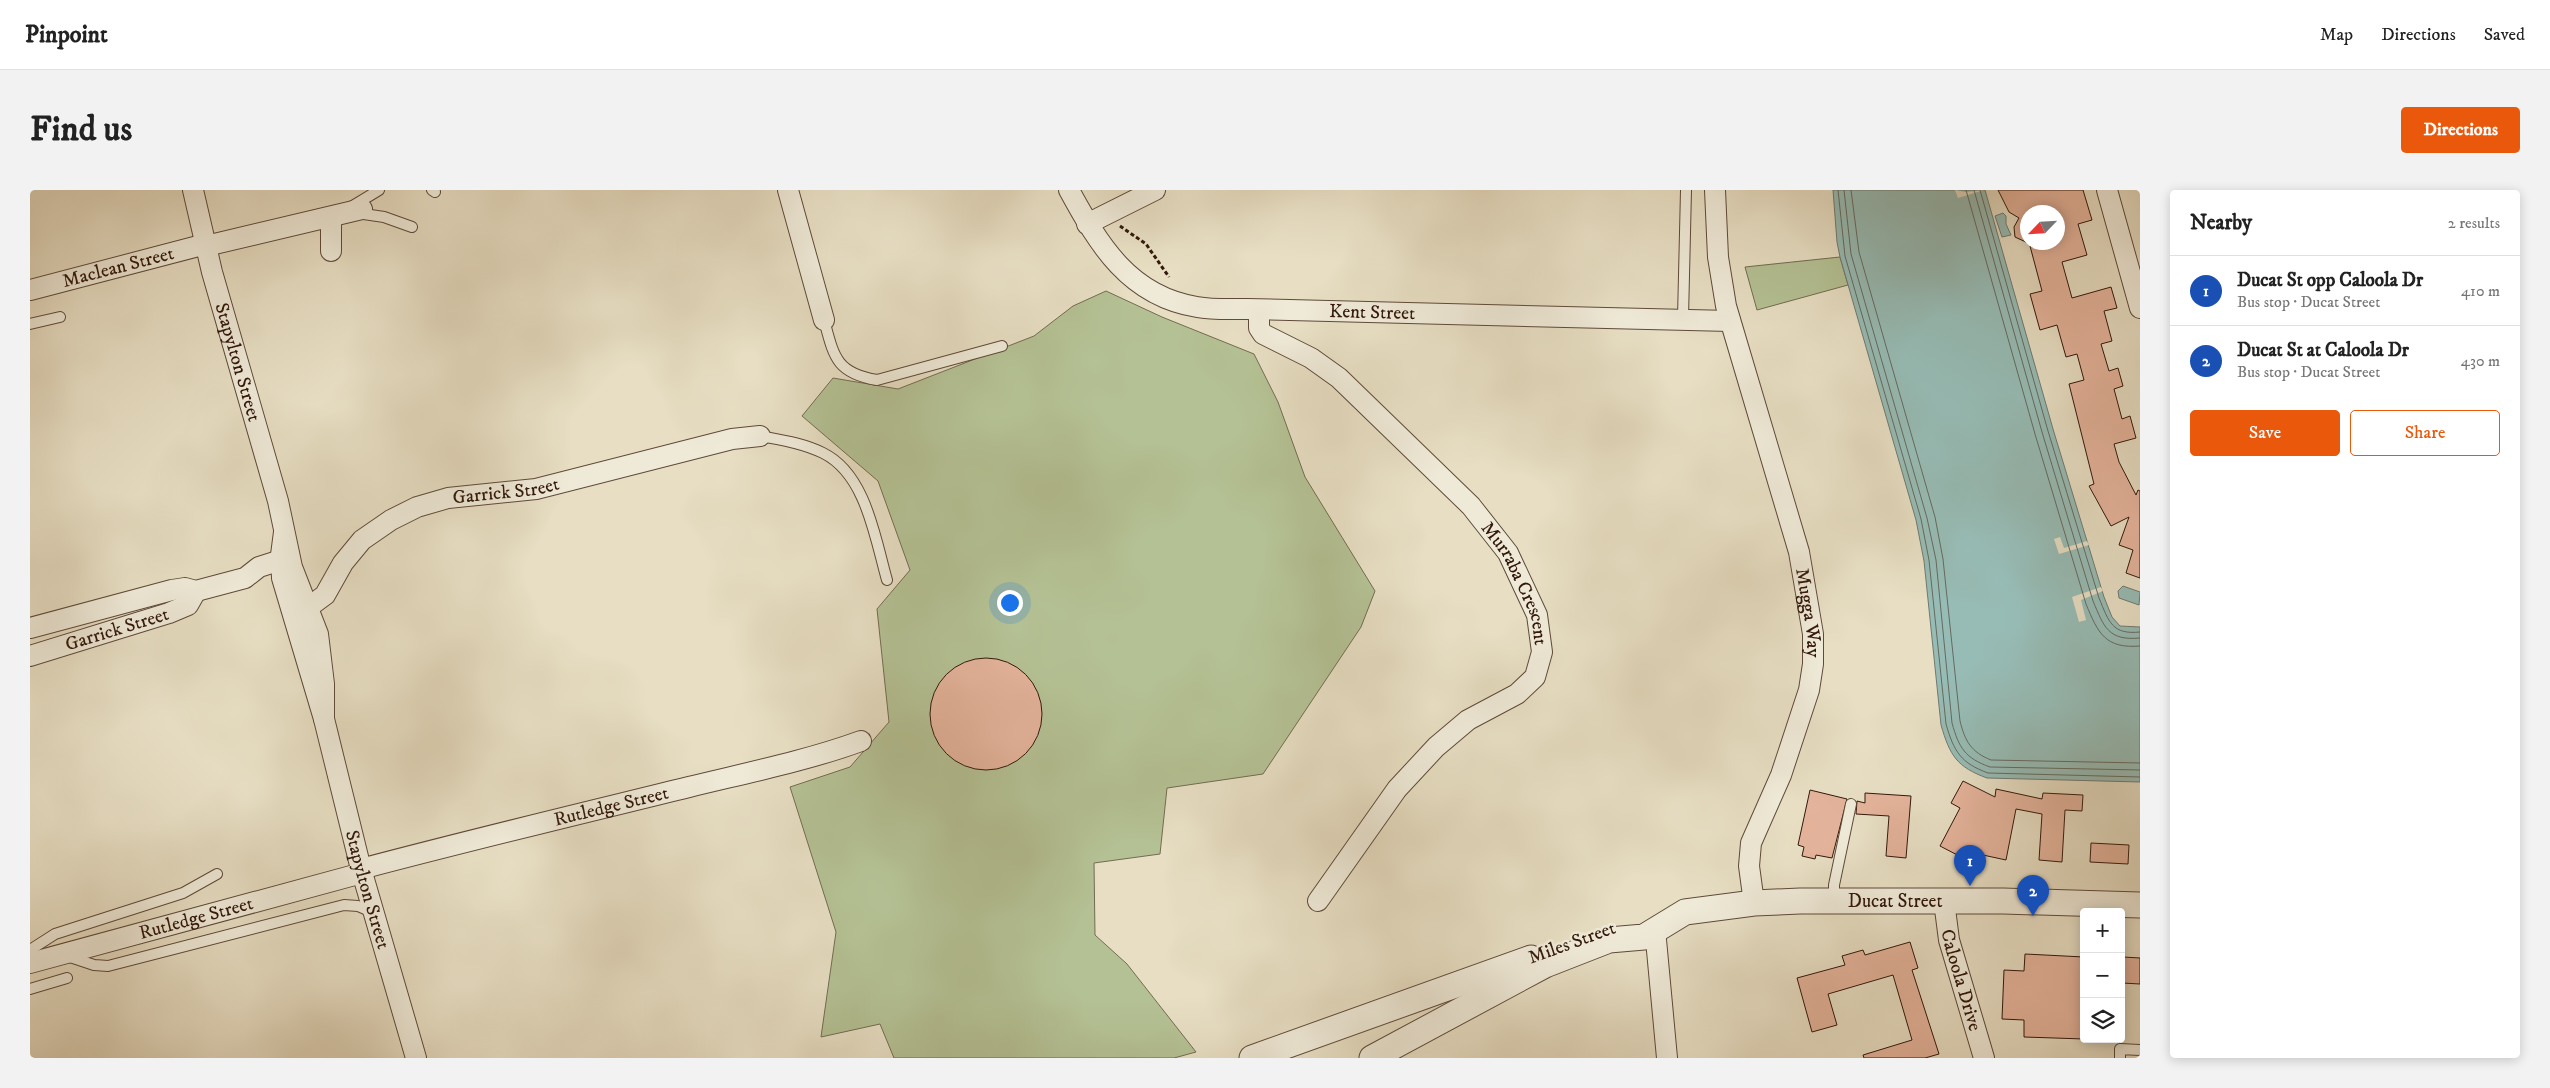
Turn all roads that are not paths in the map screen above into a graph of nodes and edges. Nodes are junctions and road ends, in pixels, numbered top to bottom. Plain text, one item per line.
1 (193, 190) edge
2 (379, 190) edge
3 (788, 190) edge
4 (1069, 190) edge
5 (1155, 190) edge
6 (1686, 190) edge
7 (1715, 190) edge
8 (2107, 190) edge
9 (345, 213) junction
10 (1087, 224) junction
11 (412, 227) dead end
12 (206, 245) junction
13 (331, 251) dead end
14 (30, 290) edge
15 (2140, 308) edge
16 (1259, 310) junction
17 (60, 317) dead end
18 (1683, 318) junction
19 (824, 320) joint
20 (1730, 321) junction
21 (30, 324) edge
22 (1002, 346) dead end
23 (760, 436) joint
24 (284, 532) junction
25 (281, 560) junction
26 (887, 580) dead end
27 (297, 582) junction
28 (196, 591) junction
29 (301, 613) junction
30 (30, 628) edge
31 (30, 656) edge
32 (861, 741) dead end
33 (1852, 804) dead end
34 (361, 871) junction
35 (217, 874) dead end
36 (1318, 901) dead end
37 (1834, 901) junction
38 (1944, 901) junction
39 (1754, 903) junction
40 (2140, 906) edge
41 (373, 912) junction
42 (1654, 929) junction
43 (30, 950) edge
44 (61, 956) junction
45 (30, 963) edge
46 (66, 978) dead end
47 (30, 989) edge
48 (2140, 1050) edge
49 (416, 1058) edge
50 (1252, 1058) edge
51 (1372, 1058) edge
52 (1667, 1058) edge
53 (1984, 1058) edge
54 (2120, 1058) edge

1 - 12 street, Stapylton Street
2 - 9 lane
3 - 19 street
4 - 10 street, Kent Street
5 - 10 street
6 - 18 lane
7 - 20 street, Mugga Way
8 - 15 street
9 - 11 lane
9 - 12 street, Maclean Street
9 - 13 street
10 - 16 street, Kent Street
12 - 14 street, Maclean Street
12 - 24 street, Stapylton Street
16 - 18 street, Kent Street
16 - 36 street, Murraba Crescent
17 - 21 lane
18 - 20 street, Kent Street
19 - 22 lane
20 - 39 street, Mugga Way
23 - 26 lane
23 - 29 street, Garrick Street
24 - 25 street, Stapylton Street
24 - 27 street, Stapylton Street
25 - 27 street
25 - 28 street, Garrick Street
25 - 29 street, Stapylton Street
27 - 29 street, Stapylton Street
28 - 30 street, Garrick Street
28 - 31 street, Garrick Street
29 - 34 street, Stapylton Street
32 - 34 street, Rutledge Street
33 - 37 lane
34 - 41 street, Stapylton Street
34 - 44 street, Rutledge Street
35 - 43 lane, Rutledge Street
37 - 38 street, Ducat Street
37 - 39 street, Ducat Street
38 - 40 street, Ducat Street
38 - 53 street, Caloola Drive
39 - 42 street, Ducat Street
41 - 44 lane
41 - 49 street, Stapylton Street
42 - 50 street, Miles Street
42 - 51 street, Miles Street
42 - 52 street
44 - 45 street, Rutledge Street
46 - 47 lane
48 - 54 lane

